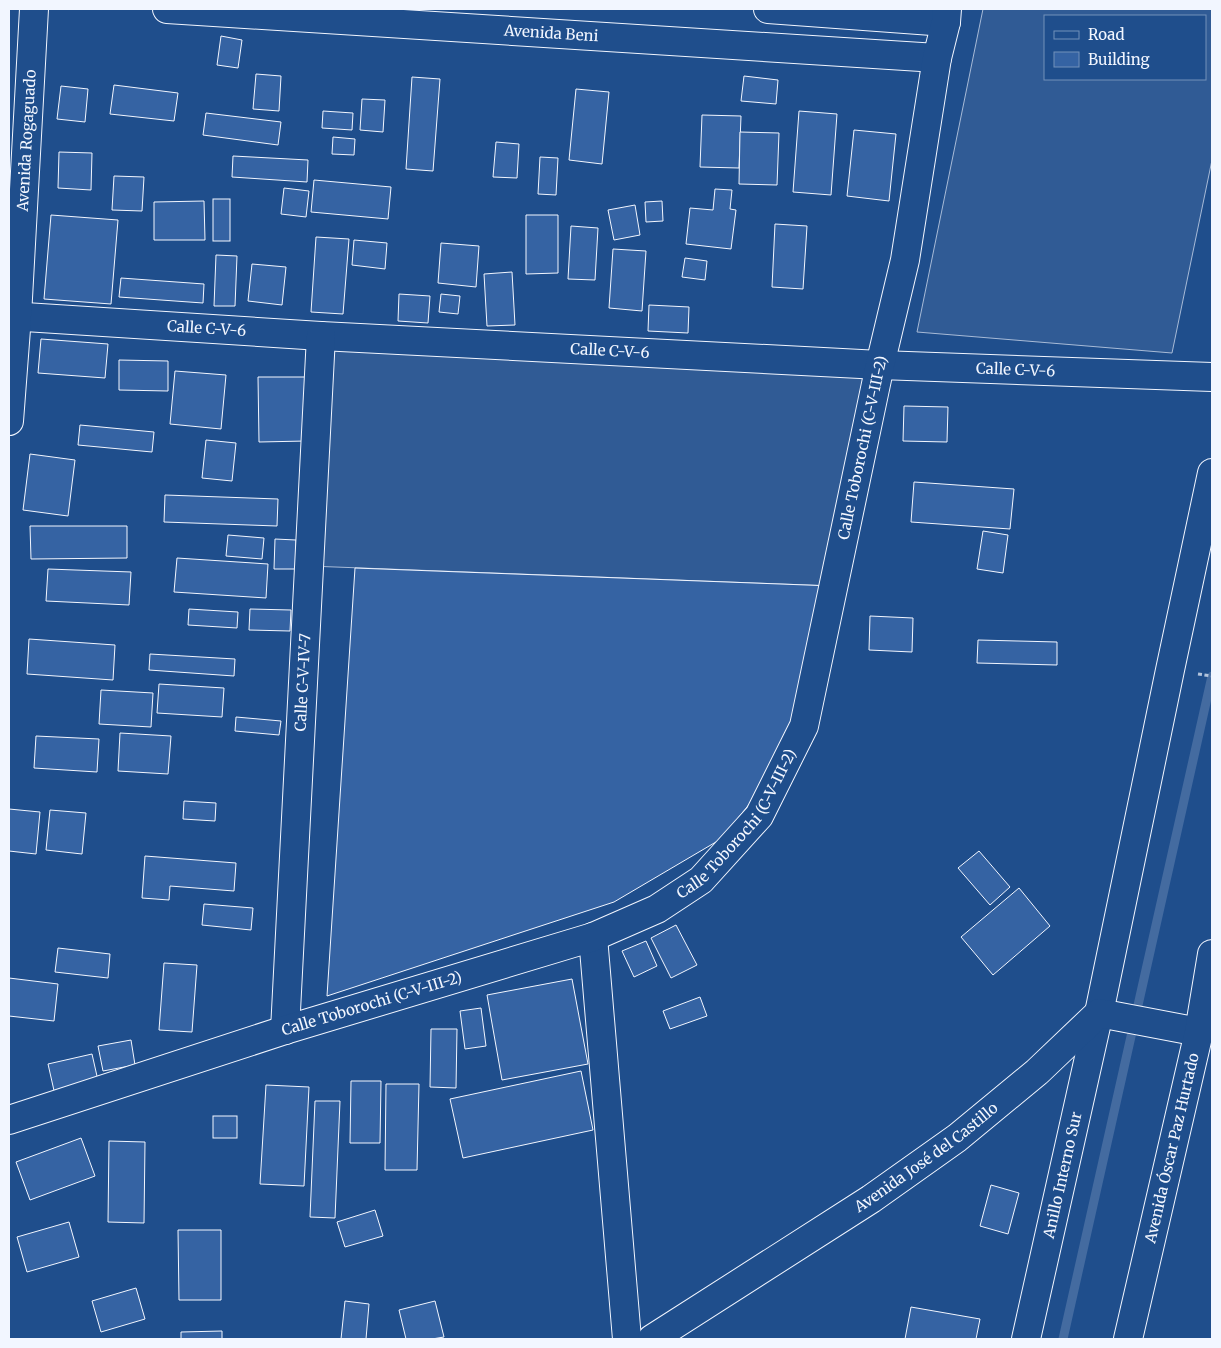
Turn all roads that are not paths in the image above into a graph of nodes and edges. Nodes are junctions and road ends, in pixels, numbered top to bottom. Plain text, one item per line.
1 (34, 9) edge
2 (166, 9) edge
3 (768, 9) edge
4 (946, 15) edge
5 (937, 58) junction
6 (13, 316) edge
7 (321, 336) junction
8 (880, 365) junction
9 (1212, 378) edge
10 (9, 421) edge
11 (1212, 473) edge
12 (1204, 570) edge
13 (593, 937) junction
14 (1212, 954) edge
15 (1099, 1013) junction
16 (285, 1030) junction
17 (1199, 1032) junction
18 (9, 1120) edge
19 (627, 1339) edge
20 (652, 1339) edge
21 (1026, 1339) edge
22 (1128, 1339) edge

1 - 6 main road, Avenida Rogaguado
2 - 5 main road, Avenida Beni
3 - 4 main road
4 - 5 main road, Calle Toborochi (C-V-III-2)
5 - 8 main road, Calle Toborochi (C-V-III-2)
6 - 7 main road, Calle C-V-6
6 - 10 main road, Avenida Rogaguado
7 - 8 main road, Calle C-V-6
7 - 16 main road, Calle C-V-IV-7
8 - 9 main road, Calle C-V-6
8 - 13 main road, Calle Toborochi (C-V-III-2)
11 - 12 main road, Anillo Interno Sur
12 - 15 main road, Anillo Interno Sur
13 - 16 main road, Calle Toborochi (C-V-III-2)
13 - 19 main road
14 - 17 main road, Avenida Óscar Paz Hurtado
15 - 17 main road
15 - 20 main road, Avenida José del Castillo
15 - 21 main road, Anillo Interno Sur
16 - 18 main road, Calle Toborochi (C-V-III-2)
17 - 22 main road, Avenida Óscar Paz Hurtado

